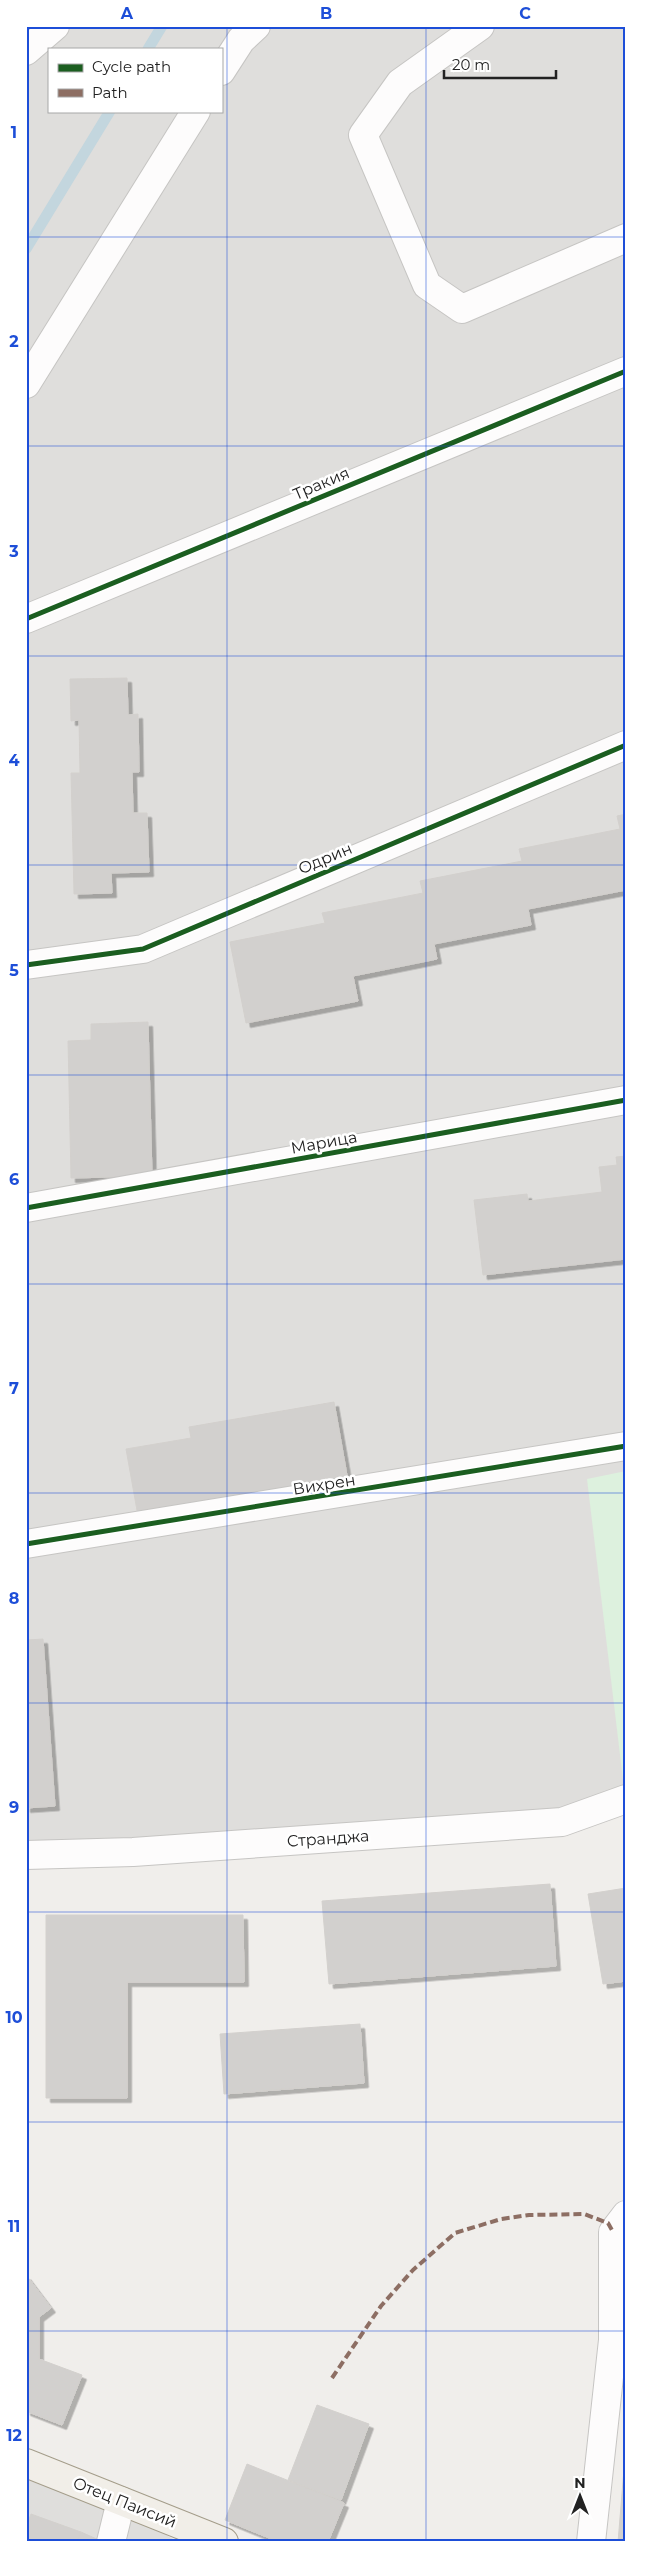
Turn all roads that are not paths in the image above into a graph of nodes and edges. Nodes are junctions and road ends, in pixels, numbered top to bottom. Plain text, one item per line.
1 (55, 26) edge
2 (256, 26) edge
3 (480, 26) edge
4 (26, 51) edge
5 (222, 69) edge
6 (195, 112) edge
7 (626, 238) edge
8 (626, 371) edge
9 (26, 384) edge
10 (26, 619) edge
11 (626, 745) edge
12 (26, 966) edge
13 (626, 1100) edge
14 (26, 1208) edge
15 (626, 1446) edge
16 (26, 1544) edge
17 (626, 1799) edge
18 (26, 1855) edge
19 (626, 2215) edge
20 (26, 2463) edge
21 (122, 2501) junction
22 (111, 2542) edge
23 (224, 2542) edge
24 (591, 2542) edge

1 - 4 street
2 - 5 street
3 - 7 street
6 - 9 street
8 - 10 street, Тракия
11 - 12 street, Одрин
13 - 14 street, Марица
15 - 16 street, Вихрен
17 - 18 street, Странджа
19 - 24 street
20 - 21 main road, Отец Паисий
21 - 22 street
21 - 23 main road, Отец Паисий

